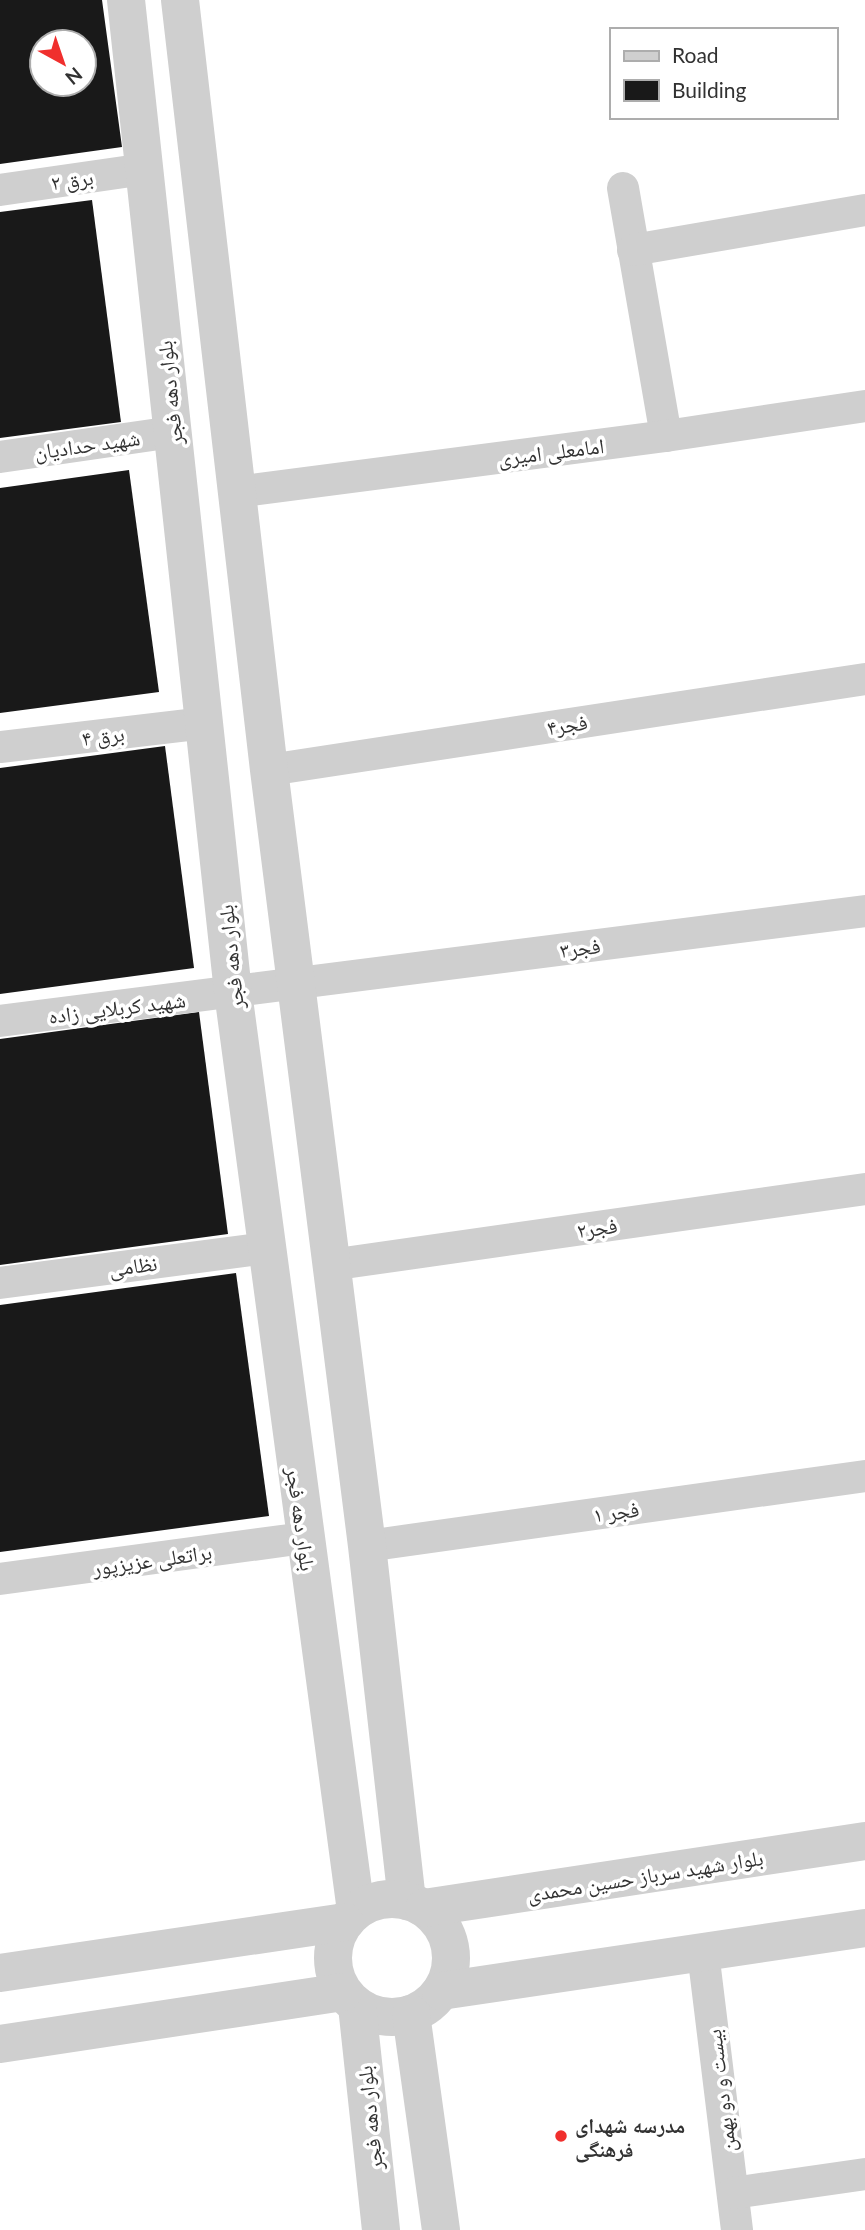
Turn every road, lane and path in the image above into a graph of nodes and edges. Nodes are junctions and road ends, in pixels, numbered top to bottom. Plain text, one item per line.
1 (126, 0) edge
2 (180, 0) edge
3 (145, 169) junction
4 (623, 188) dead end
5 (0, 190) edge
6 (865, 210) edge
7 (633, 250) junction
8 (865, 406) edge
9 (173, 432) junction
10 (666, 436) junction
11 (0, 457) edge
12 (236, 492) junction
13 (865, 678) edge
14 (205, 723) junction
15 (0, 747) edge
16 (269, 770) junction
17 (865, 911) edge
18 (296, 982) junction
19 (233, 992) junction
20 (0, 1021) edge
21 (865, 1189) edge
22 (267, 1248) junction
23 (330, 1265) junction
24 (0, 1283) edge
25 (865, 1476) edge
26 (304, 1538) junction
27 (367, 1546) junction
28 (0, 1579) edge
29 (865, 1841) edge
30 (415, 1905) junction
31 (351, 1917) junction
32 (865, 1928) edge
33 (704, 1952) junction
34 (0, 1973) edge
35 (350, 1999) junction
36 (426, 2002) junction
37 (0, 2044) edge
38 (865, 2174) edge
39 (733, 2193) junction
40 (381, 2230) edge
41 (441, 2230) edge
42 (737, 2230) edge

1 - 3 street, بلوار دهه فجر
2 - 12 street
3 - 5 street, برق ۲
3 - 9 street, بلوار دهه فجر
4 - 7 street
6 - 7 street
7 - 10 street
8 - 10 street, امامعلی امیری
9 - 11 street, شهید حدادیان
9 - 14 street, بلوار دهه فجر
10 - 12 street, امامعلی امیری
12 - 16 street
13 - 16 street, فجر۴
14 - 15 street, برق ۴
14 - 19 street, بلوار دهه فجر
16 - 18 street
17 - 18 street, فجر۳
18 - 19 street, فجر۳
18 - 23 street
19 - 20 street, شهید کربلایی زاده
19 - 22 street, بلوار دهه فجر
21 - 23 street, فجر۲
22 - 24 street, نظامی
22 - 26 street, بلوار دهه فجر
23 - 27 street
25 - 27 street, فجر ۱
26 - 28 street, براتعلی عزیزپور
26 - 31 street, بلوار دهه فجر
27 - 30 street
29 - 30 street, بلوار شهید سرباز حسین محمدی
30 - 31 street
30 - 36 street
31 - 34 street
31 - 35 street
32 - 33 street
33 - 36 street
33 - 39 street, بیست و دو بهمن
35 - 36 street
35 - 37 street
35 - 40 street, بلوار دهه فجر
36 - 41 street
38 - 39 street
39 - 42 street, بیست و دو بهمن

